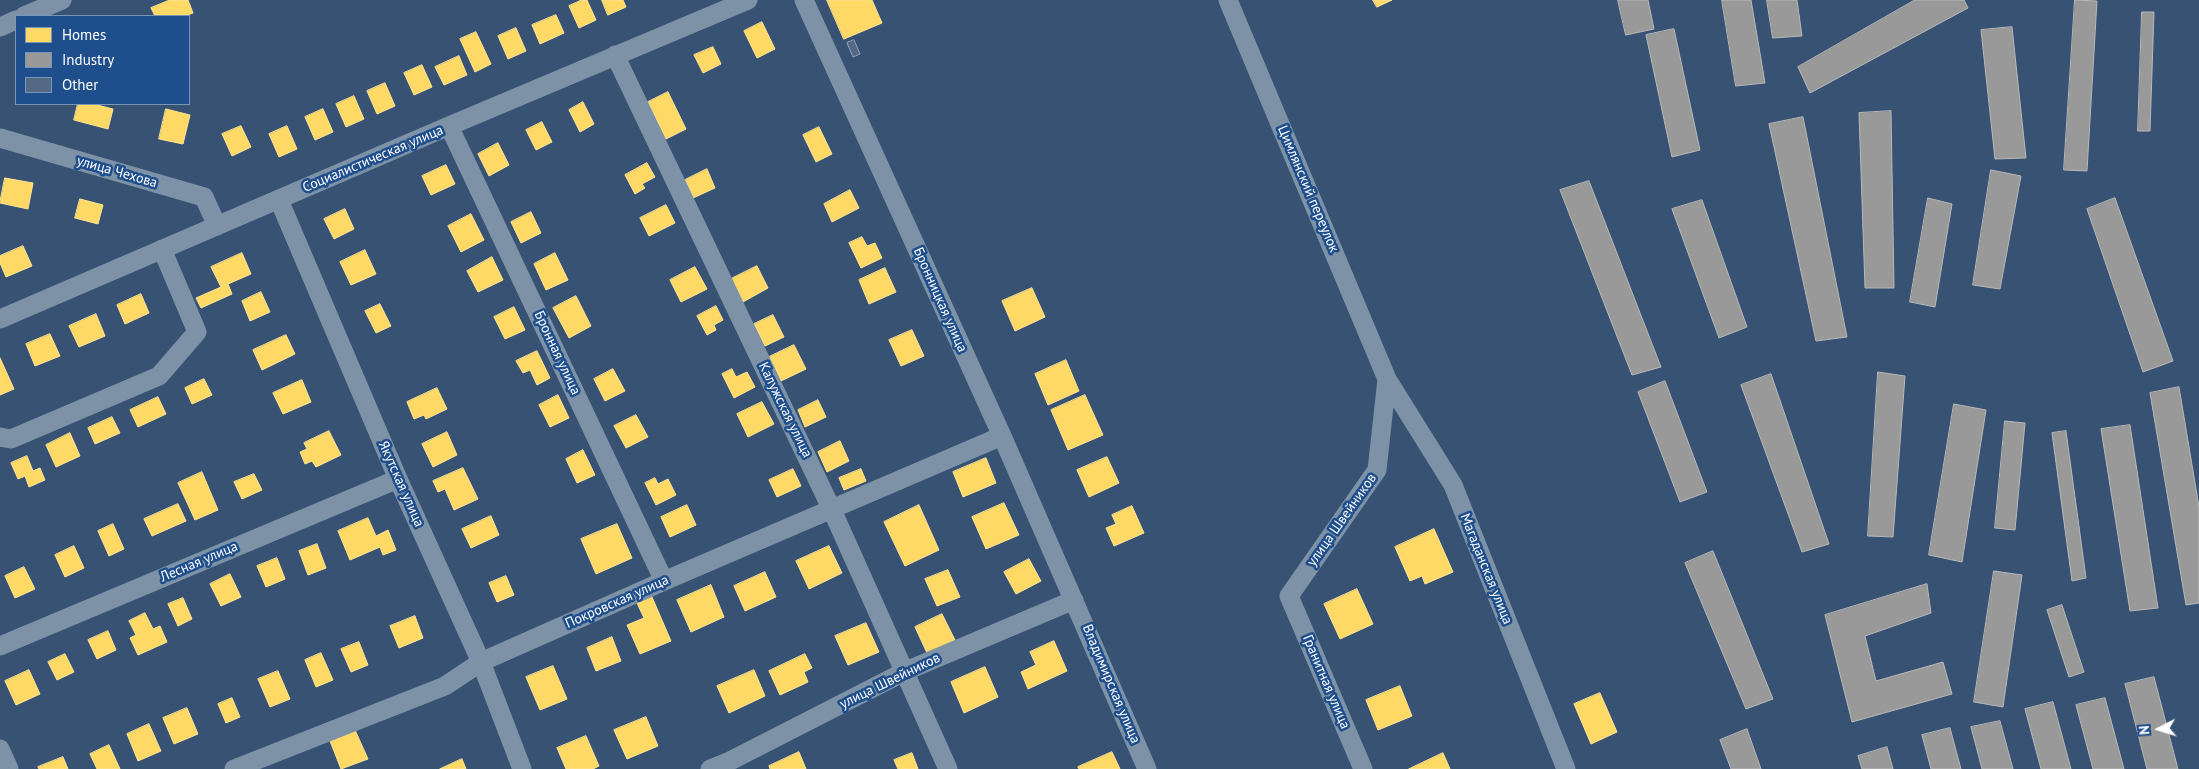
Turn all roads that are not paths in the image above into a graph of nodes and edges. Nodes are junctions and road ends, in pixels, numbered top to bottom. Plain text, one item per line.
1 (62, 0) edge
2 (748, 0) edge
3 (804, 0) edge
4 (1228, 0) edge
5 (26, 15) edge
6 (15, 20) edge
7 (0, 27) edge
8 (615, 55) junction
9 (449, 126) junction
10 (0, 138) edge
11 (279, 200) junction
12 (217, 226) junction
13 (162, 249) junction
14 (0, 319) edge
15 (1387, 379) junction
16 (1002, 436) junction
17 (0, 437) edge
18 (398, 479) junction
19 (832, 510) junction
20 (664, 581) junction
21 (1288, 596) joint
22 (1074, 600) junction
23 (0, 646) edge
24 (481, 662) junction
25 (906, 671) junction
26 (0, 749) edge
27 (731, 765) edge
28 (9, 769) edge
29 (234, 769) edge
30 (522, 769) edge
31 (710, 769) edge
32 (948, 769) edge
33 (1147, 769) edge
34 (1363, 769) edge
35 (1566, 769) edge

1 - 5 street
2 - 8 street, Социалистическая улица
3 - 16 street, Бронницкая улица
4 - 15 street, Цимлянский переулок
6 - 7 street
8 - 9 street, Социалистическая улица
8 - 19 street, Калужская улица
9 - 11 street, Социалистическая улица
9 - 20 street, Бронная улица
10 - 12 street, улица Чехова
11 - 12 street, Социалистическая улица
11 - 18 street, Якутская улица
12 - 13 street, Социалистическая улица
13 - 14 street, Социалистическая улица
13 - 17 street
15 - 21 street, улица Швейников
15 - 35 street, Магаданская улица
16 - 19 street, Покровская улица
16 - 22 street, Бронницкая улица
18 - 23 street, Лесная улица
18 - 24 street, Якутская улица
19 - 20 street, Покровская улица
19 - 25 street, Калужская улица
20 - 24 street, Покровская улица
21 - 34 street, Гранитная улица
22 - 25 street, улица Швейников
22 - 33 street, Владимирская улица
24 - 29 street, Покровская улица
24 - 30 street, Якутская улица
25 - 27 street, улица Швейников
25 - 32 street, Калужская улица
26 - 28 street
27 - 31 street, улица Швейников

